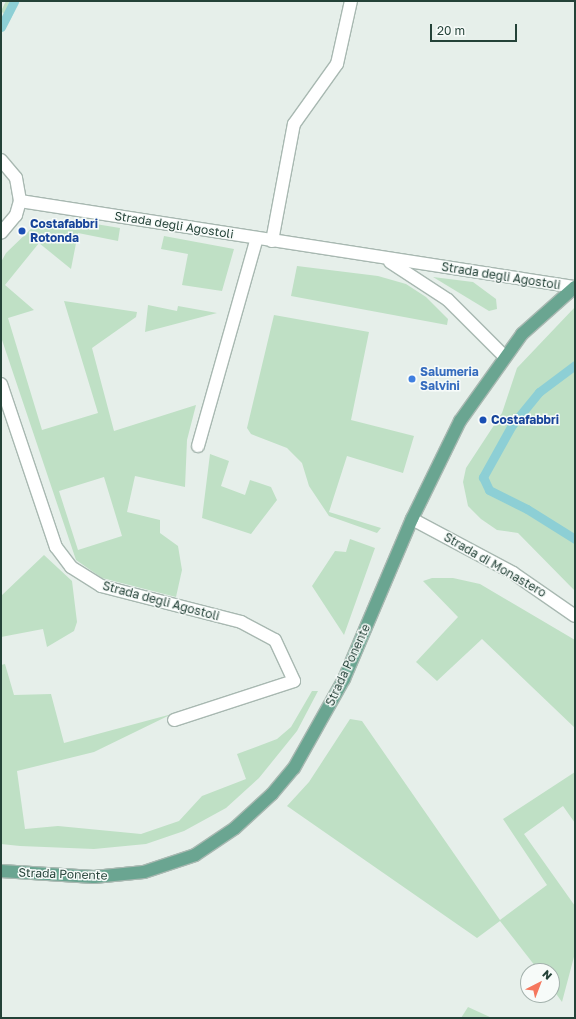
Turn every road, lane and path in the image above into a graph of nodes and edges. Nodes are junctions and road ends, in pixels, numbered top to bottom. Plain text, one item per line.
1 (351, 1) edge
2 (1, 160) edge
3 (20, 201) junction
4 (1, 233) edge
5 (257, 238) junction
6 (272, 241) junction
7 (380, 257) junction
8 (575, 287) edge
9 (504, 356) junction
10 (1, 384) edge
11 (198, 446) dead end
12 (412, 519) junction
13 (575, 616) edge
14 (174, 720) dead end
15 (1, 871) edge

1 - 6 street
2 - 3 street
3 - 4 street
3 - 5 street, Strada degli Agostoli
5 - 6 street, Strada degli Agostoli
5 - 11 street
6 - 7 street, Strada degli Agostoli
7 - 8 street, Strada degli Agostoli
7 - 9 street, Strada degli Agostoli
8 - 9 main road, Strada Ponente
9 - 12 main road, Strada Ponente
10 - 14 street, Strada degli Agostoli
12 - 13 street, Strada di Monastero
12 - 15 main road, Strada Ponente

